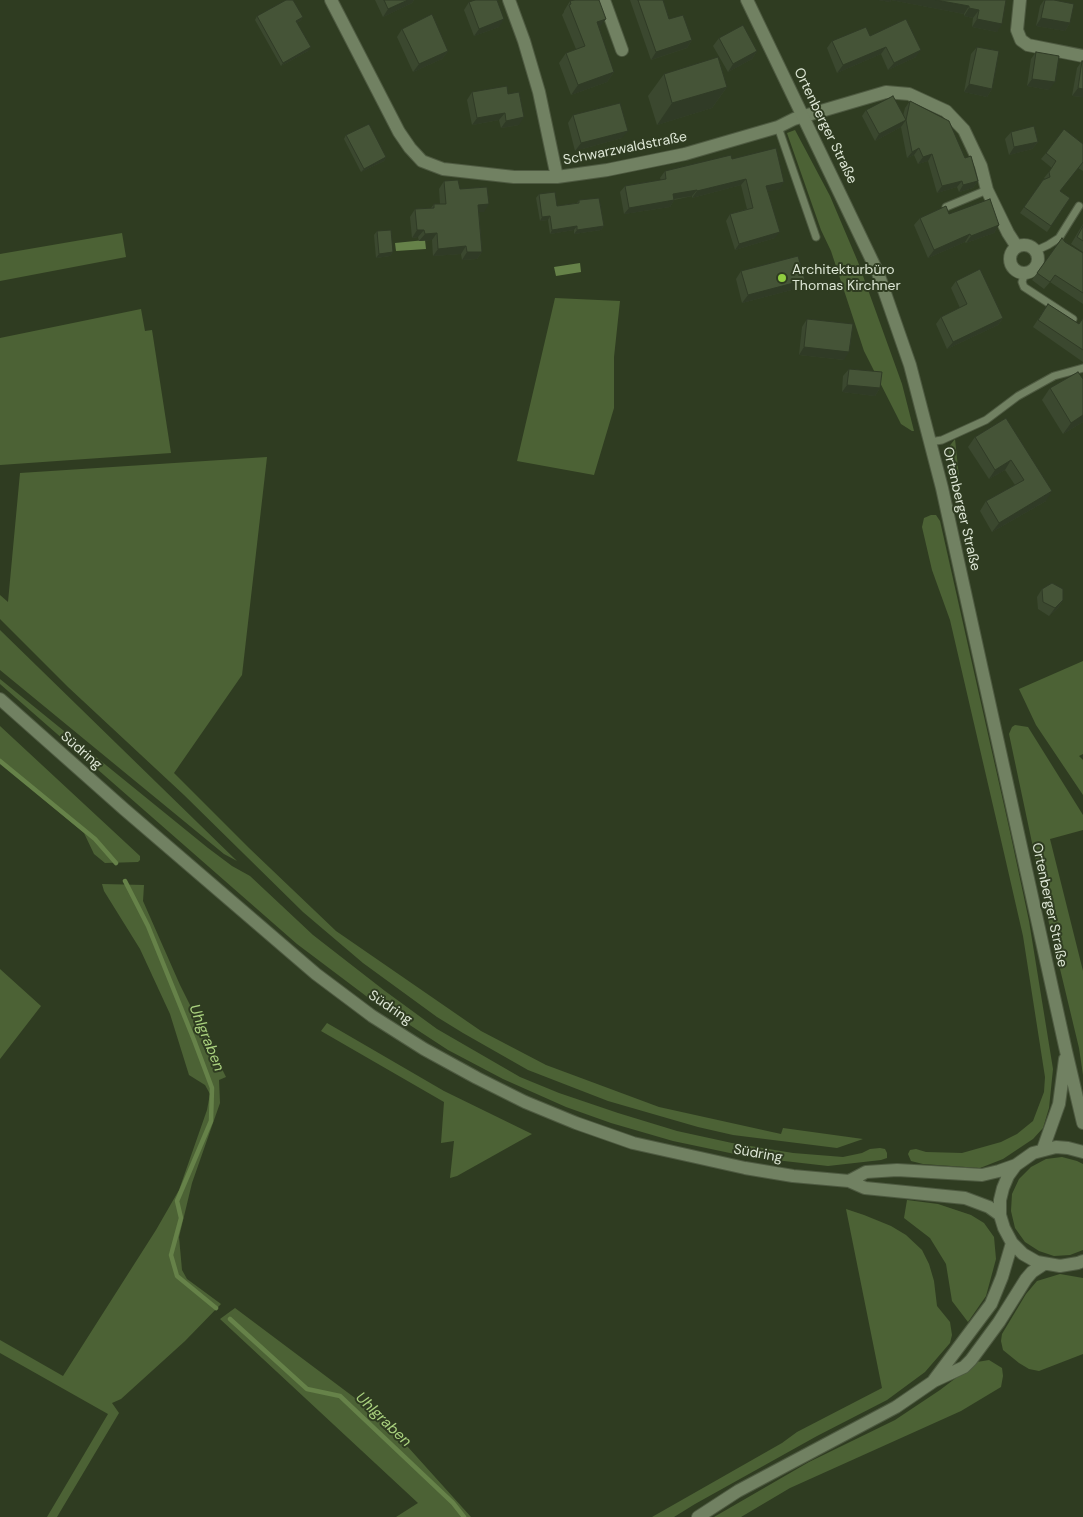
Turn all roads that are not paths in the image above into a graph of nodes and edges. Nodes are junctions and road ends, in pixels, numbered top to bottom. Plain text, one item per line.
1 (331, 0) edge
2 (509, 0) edge
3 (604, 0) edge
4 (747, 0) edge
5 (1020, 0) edge
6 (622, 50) dead end
7 (1083, 56) edge
8 (804, 116) junction
9 (778, 127) junction
10 (557, 177) junction
11 (987, 190) junction
12 (1079, 206) dead end
13 (946, 207) edge
14 (816, 237) dead end
15 (1059, 238) junction
16 (1063, 245) edge
17 (1017, 246) junction
18 (1036, 251) junction
19 (1025, 273) junction
20 (1073, 319) edge
21 (1083, 368) edge
22 (930, 442) junction
23 (0, 700) edge
24 (1066, 1051) junction
25 (1083, 1124) edge
26 (1043, 1149) junction
27 (1083, 1152) edge
28 (1016, 1165) junction
29 (848, 1181) junction
30 (1000, 1214) junction
31 (1012, 1242) junction
32 (1044, 1264) junction
33 (1081, 1264) edge
34 (934, 1381) junction
35 (698, 1517) edge

1 - 10 street, Schwarzwaldstraße
2 - 10 street
3 - 6 street
4 - 8 street, Ortenberger Straße
5 - 7 street
8 - 9 street, Schwarzwaldstraße
8 - 11 street, Schwarzwaldstraße
8 - 22 street, Ortenberger Straße
9 - 10 street, Schwarzwaldstraße
9 - 14 lane
11 - 13 lane
11 - 17 street, Schwarzwaldstraße
12 - 15 lane
15 - 16 lane
15 - 18 lane
17 - 18 street
17 - 19 street
18 - 19 street
19 - 20 lane
21 - 22 lane
22 - 24 street, Ortenberger Straße
23 - 29 street, Südring
24 - 25 street, Ortenberger Straße
24 - 26 street, Ortenberger Straße
26 - 27 street
26 - 28 street
28 - 29 street, Südring
28 - 30 street
29 - 30 street, Südring
30 - 31 street
31 - 32 street
31 - 34 street
32 - 33 street
32 - 34 street
34 - 35 street

